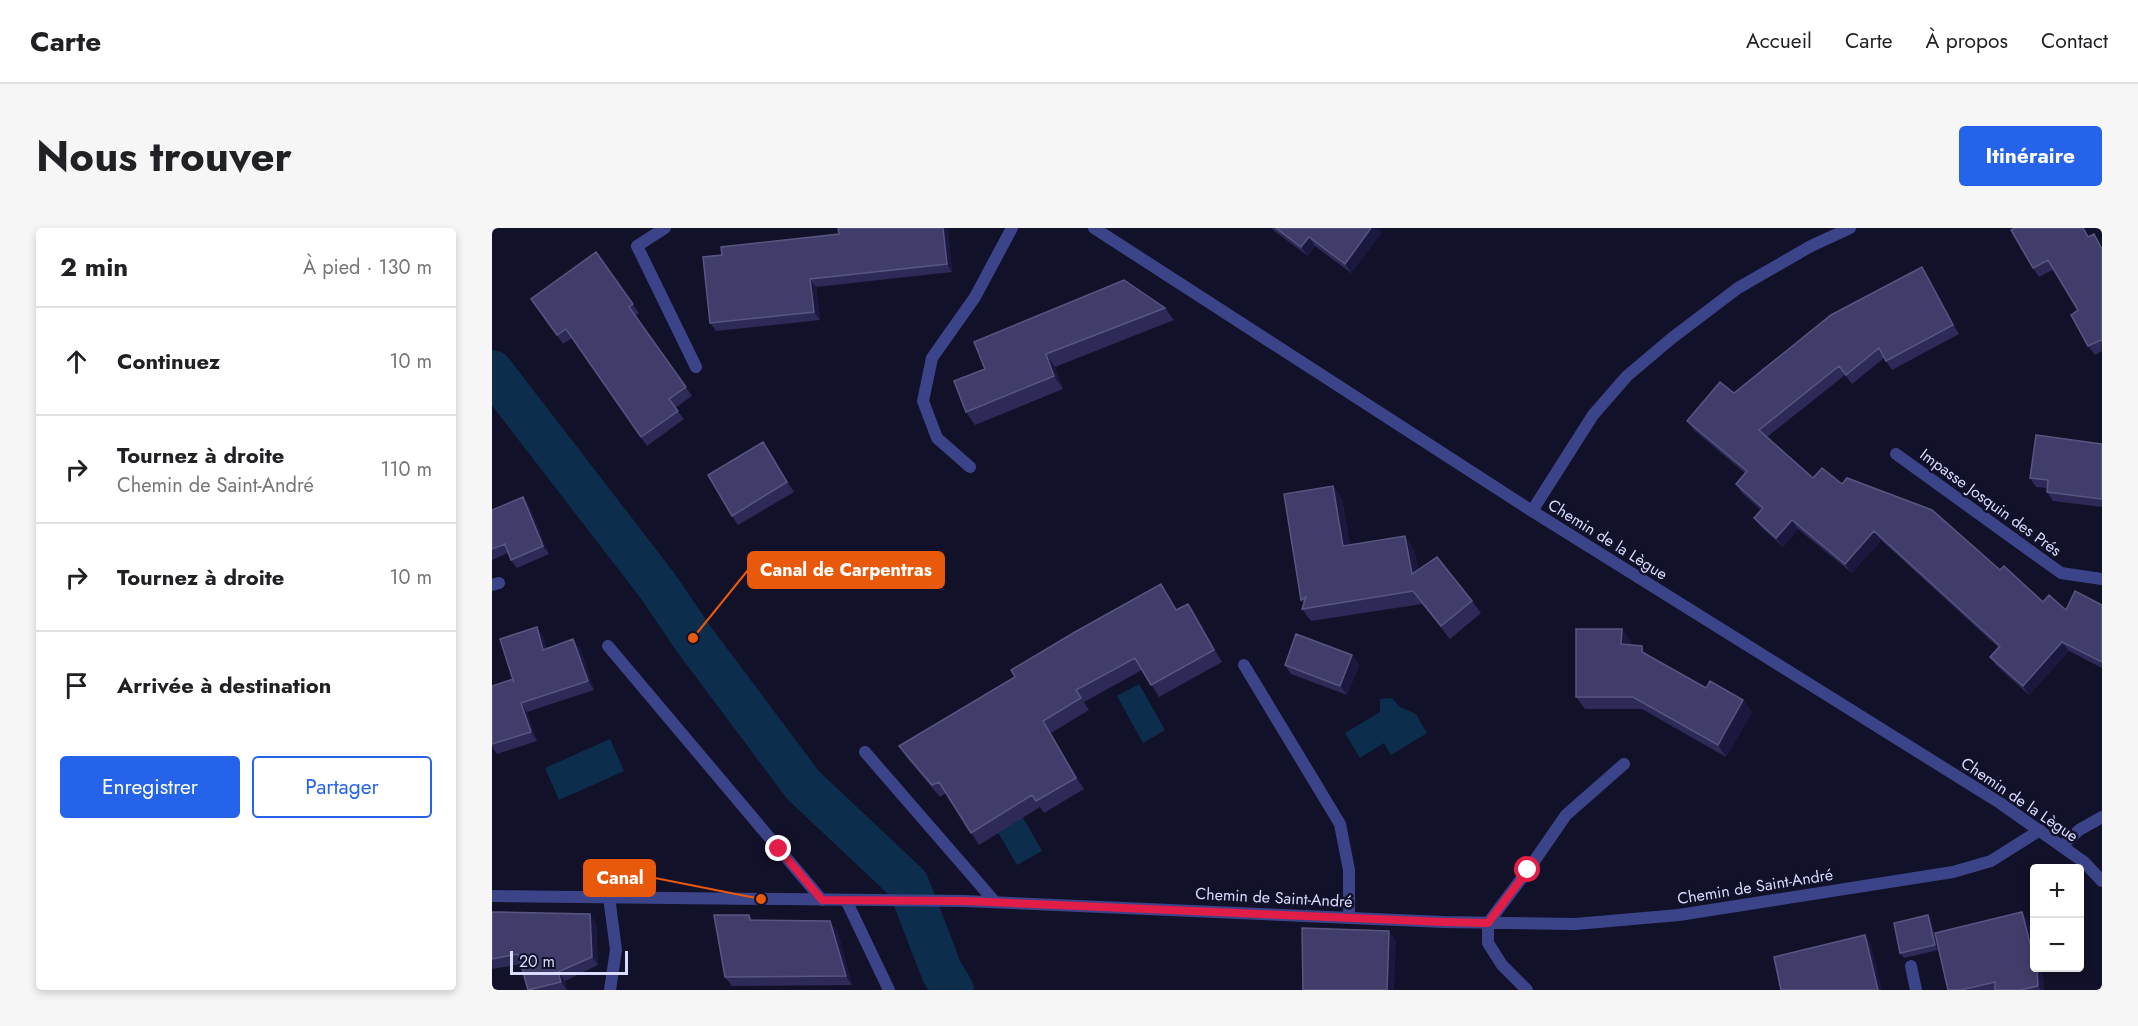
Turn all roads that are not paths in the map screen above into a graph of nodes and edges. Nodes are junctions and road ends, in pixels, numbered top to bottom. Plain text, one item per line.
1 (665, 228) edge
2 (1012, 228) edge
3 (1094, 228) edge
4 (1850, 228) edge
5 (696, 367) dead end
6 (1896, 454) dead end
7 (970, 467) dead end
8 (1532, 511) junction
9 (2102, 579) edge
10 (608, 646) dead end
11 (1244, 665) dead end
12 (865, 752) dead end
13 (1624, 764) dead end
14 (2102, 818) edge
15 (2040, 830) junction
16 (2062, 846) junction
17 (2102, 881) edge
18 (492, 896) edge
19 (609, 897) junction
20 (822, 900) junction
21 (846, 900) junction
22 (995, 902) junction
23 (1348, 917) junction
24 (1488, 923) junction
25 (1911, 966) dead end
26 (610, 990) edge
27 (889, 990) edge
28 (1527, 990) edge
29 (1916, 990) edge

1 - 5 street
2 - 7 street
3 - 8 street, Chemin de la Lègue
4 - 8 street
6 - 9 street, Impasse Josquin des Prés
8 - 15 street, Chemin de la Lègue
10 - 20 street
11 - 23 street
12 - 22 street
13 - 24 street
14 - 16 street
15 - 16 street, Chemin de la Lègue
15 - 24 street, Chemin de Saint-André
16 - 17 street, Chemin de la Lègue
18 - 19 street, Chemin de Saint-André
19 - 20 street, Chemin de Saint-André
19 - 26 street
20 - 21 street, Chemin de Saint-André
21 - 22 street, Chemin de Saint-André
21 - 27 street
22 - 23 street, Chemin de Saint-André
23 - 24 street, Chemin de Saint-André
24 - 28 street
25 - 29 street

